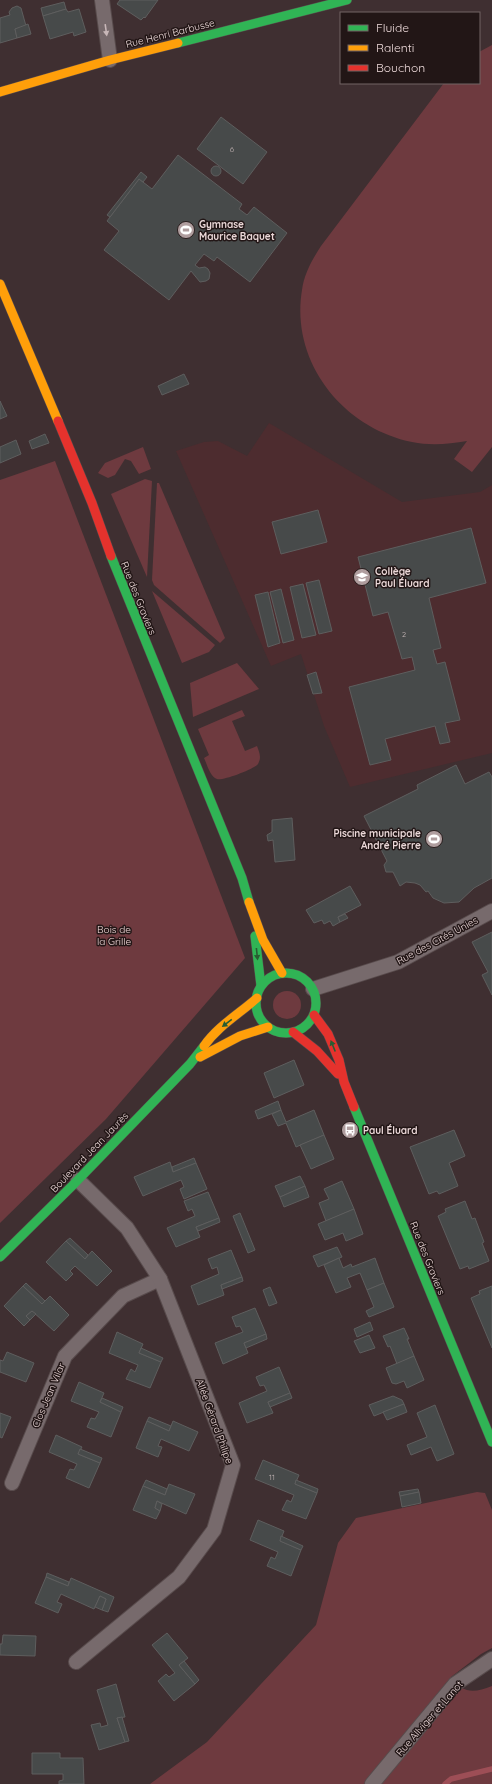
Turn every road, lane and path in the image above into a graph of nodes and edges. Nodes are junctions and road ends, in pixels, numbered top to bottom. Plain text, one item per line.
1 (102, 0) edge
2 (347, 0) edge
3 (110, 60) junction
4 (0, 92) edge
5 (0, 284) edge
6 (492, 911) edge
7 (255, 922) junction
8 (282, 973) junction
9 (261, 986) junction
10 (313, 989) junction
11 (257, 998) junction
12 (314, 1015) junction
13 (268, 1027) junction
14 (293, 1032) junction
15 (190, 1064) junction
16 (344, 1082) junction
17 (78, 1180) junction
18 (1, 1256) edge
19 (160, 1279) junction
20 (492, 1442) edge
21 (12, 1483) dead end
22 (492, 1659) edge
23 (76, 1662) dead end
24 (372, 1784) edge

1 -> 3 street
2 - 3 street, Rue Henri Barbusse
3 - 4 street, Rue Henri Barbusse
5 - 7 street, Rue des Graviers
6 - 10 street, Rue des Cités Unies
7 - 8 street, Rue des Graviers
7 -> 9 street, Rue des Graviers
8 - 9 street
8 - 10 street
9 - 11 street
10 - 12 street
11 - 13 street
11 -> 15 street, Boulevard Jean Jaurès
12 - 14 street
16 -> 12 street, Rue des Graviers
13 - 14 street
13 - 15 street, Boulevard Jean Jaurès
14 - 16 street, Rue des Graviers
15 - 17 street, Boulevard Jean Jaurès
16 - 20 street, Rue des Graviers
17 - 18 street, Boulevard Jean Jaurès
17 - 19 street, Allée Gérard Philipe
19 - 21 street, Clos Jean Vilar
19 - 23 street, Allée Gérard Philipe
22 - 24 street, Rue Allviger et Lanot

